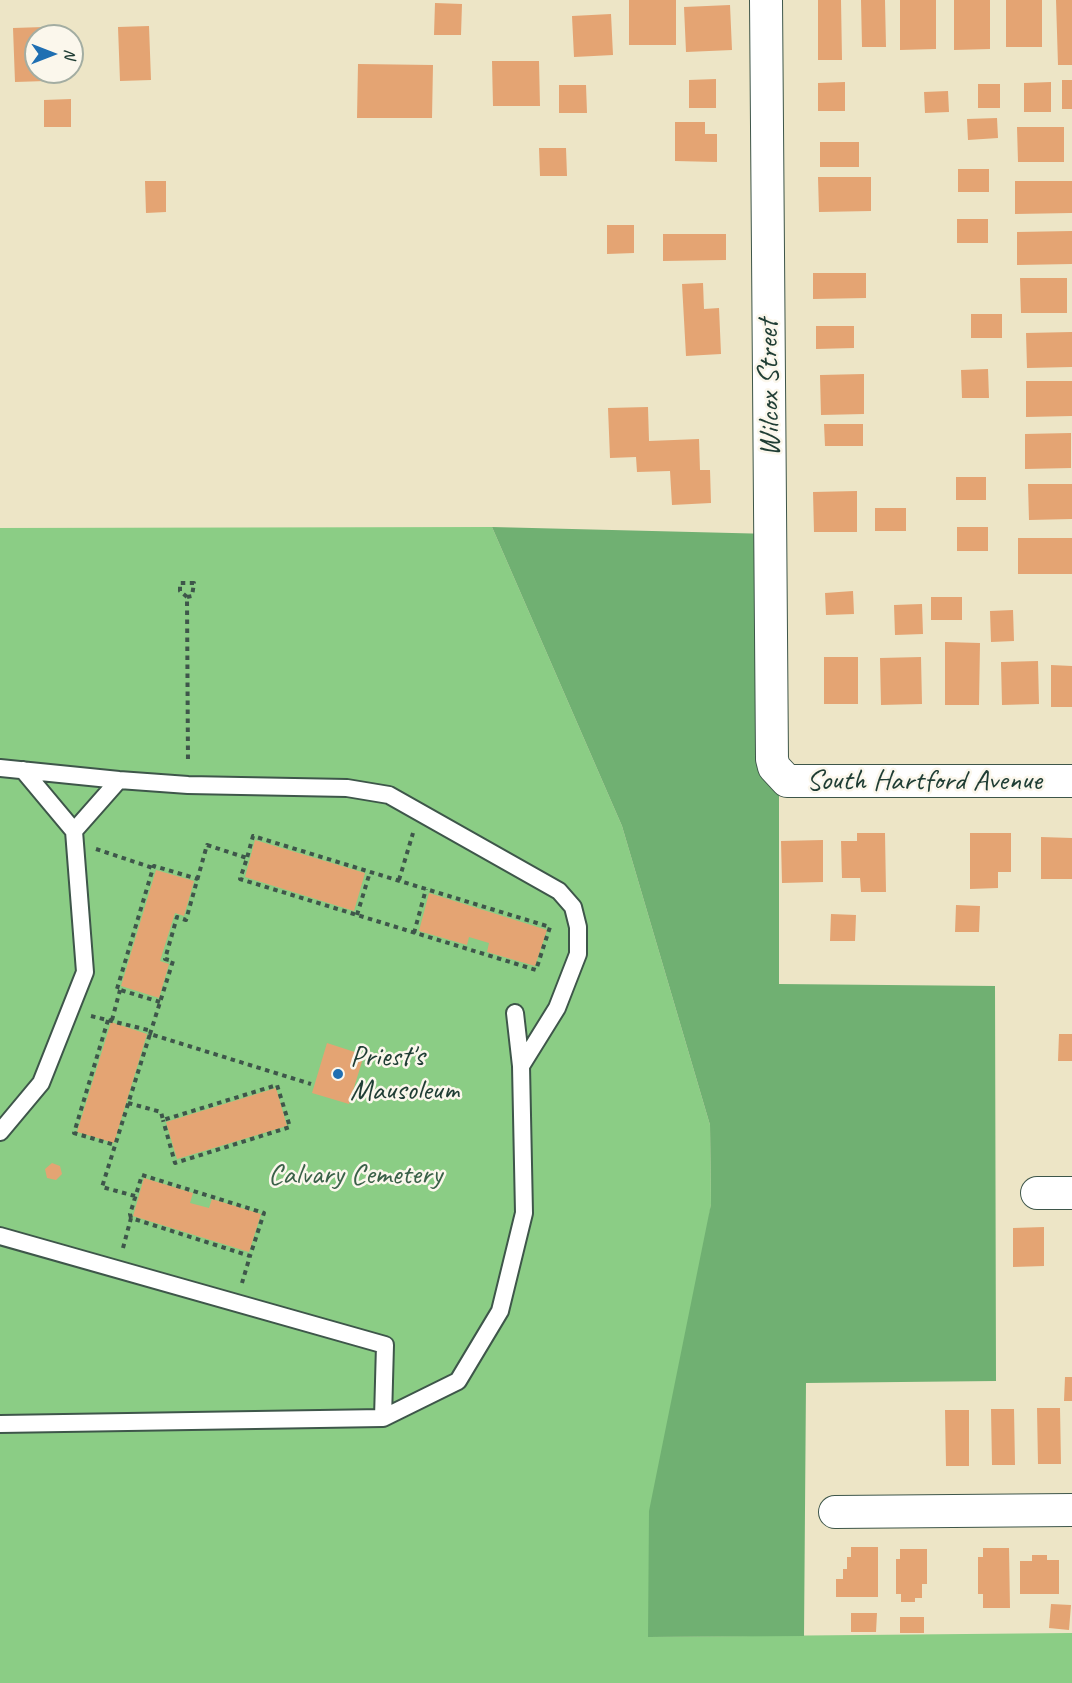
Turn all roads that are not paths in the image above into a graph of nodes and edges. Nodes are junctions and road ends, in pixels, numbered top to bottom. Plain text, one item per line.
1 (766, 0) edge
2 (0, 768) edge
3 (23, 770) junction
4 (779, 774) joint
5 (120, 780) junction
6 (1072, 781) edge
7 (75, 836) junction
8 (514, 1013) dead end
9 (520, 1066) junction
10 (0, 1132) edge
11 (1038, 1193) dead end
12 (1072, 1193) edge
13 (0, 1236) edge
14 (383, 1418) junction
15 (0, 1424) edge
16 (1072, 1510) edge
17 (835, 1512) dead end

1 - 4 street, Wilcox Street
2 - 3 lane
3 - 5 lane
3 - 7 lane
4 - 6 street, South Hartford Avenue
5 - 7 lane
5 - 9 lane
7 - 10 lane
8 - 9 lane
9 - 14 lane
11 - 12 street
13 - 14 lane
14 - 15 lane
16 - 17 street

